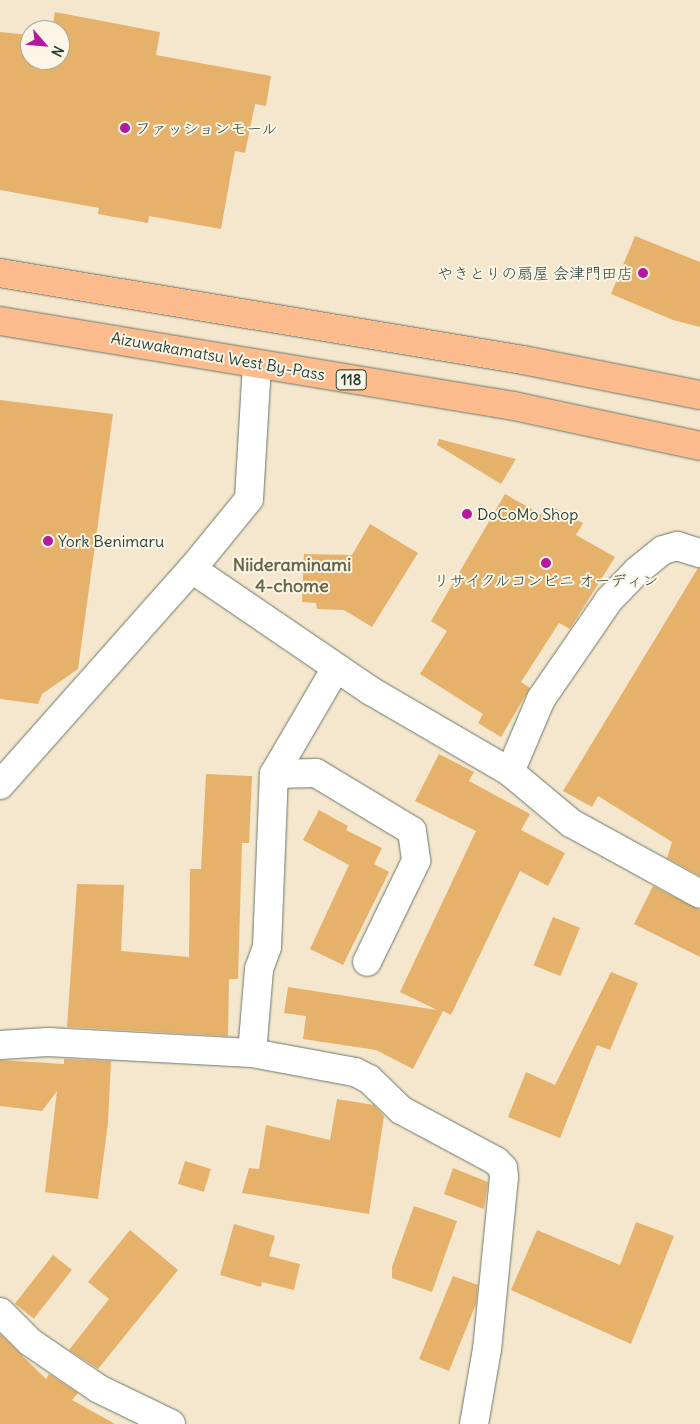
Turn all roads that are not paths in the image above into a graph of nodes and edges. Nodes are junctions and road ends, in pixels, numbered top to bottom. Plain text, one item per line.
1 (0, 273) edge
2 (0, 321) edge
3 (257, 364) junction
4 (700, 395) edge
5 (700, 446) edge
6 (700, 553) edge
7 (192, 569) junction
8 (336, 668) junction
9 (510, 772) junction
10 (274, 774) junction
11 (0, 785) edge
12 (700, 894) edge
13 (367, 962) dead end
14 (0, 1045) edge
15 (252, 1053) junction
16 (0, 1312) edge
17 (171, 1424) edge
18 (474, 1424) edge

1 - 4 highway
2 - 3 highway, Aizuwakamatsu West By-Pass / 118
3 - 5 highway, Aizuwakamatsu West By-Pass / 118
3 - 7 street
6 - 9 street
7 - 8 street
7 - 11 street
8 - 9 street
8 - 10 street
9 - 12 street
10 - 13 street
10 - 15 street
14 - 15 street
15 - 18 street
16 - 17 street

